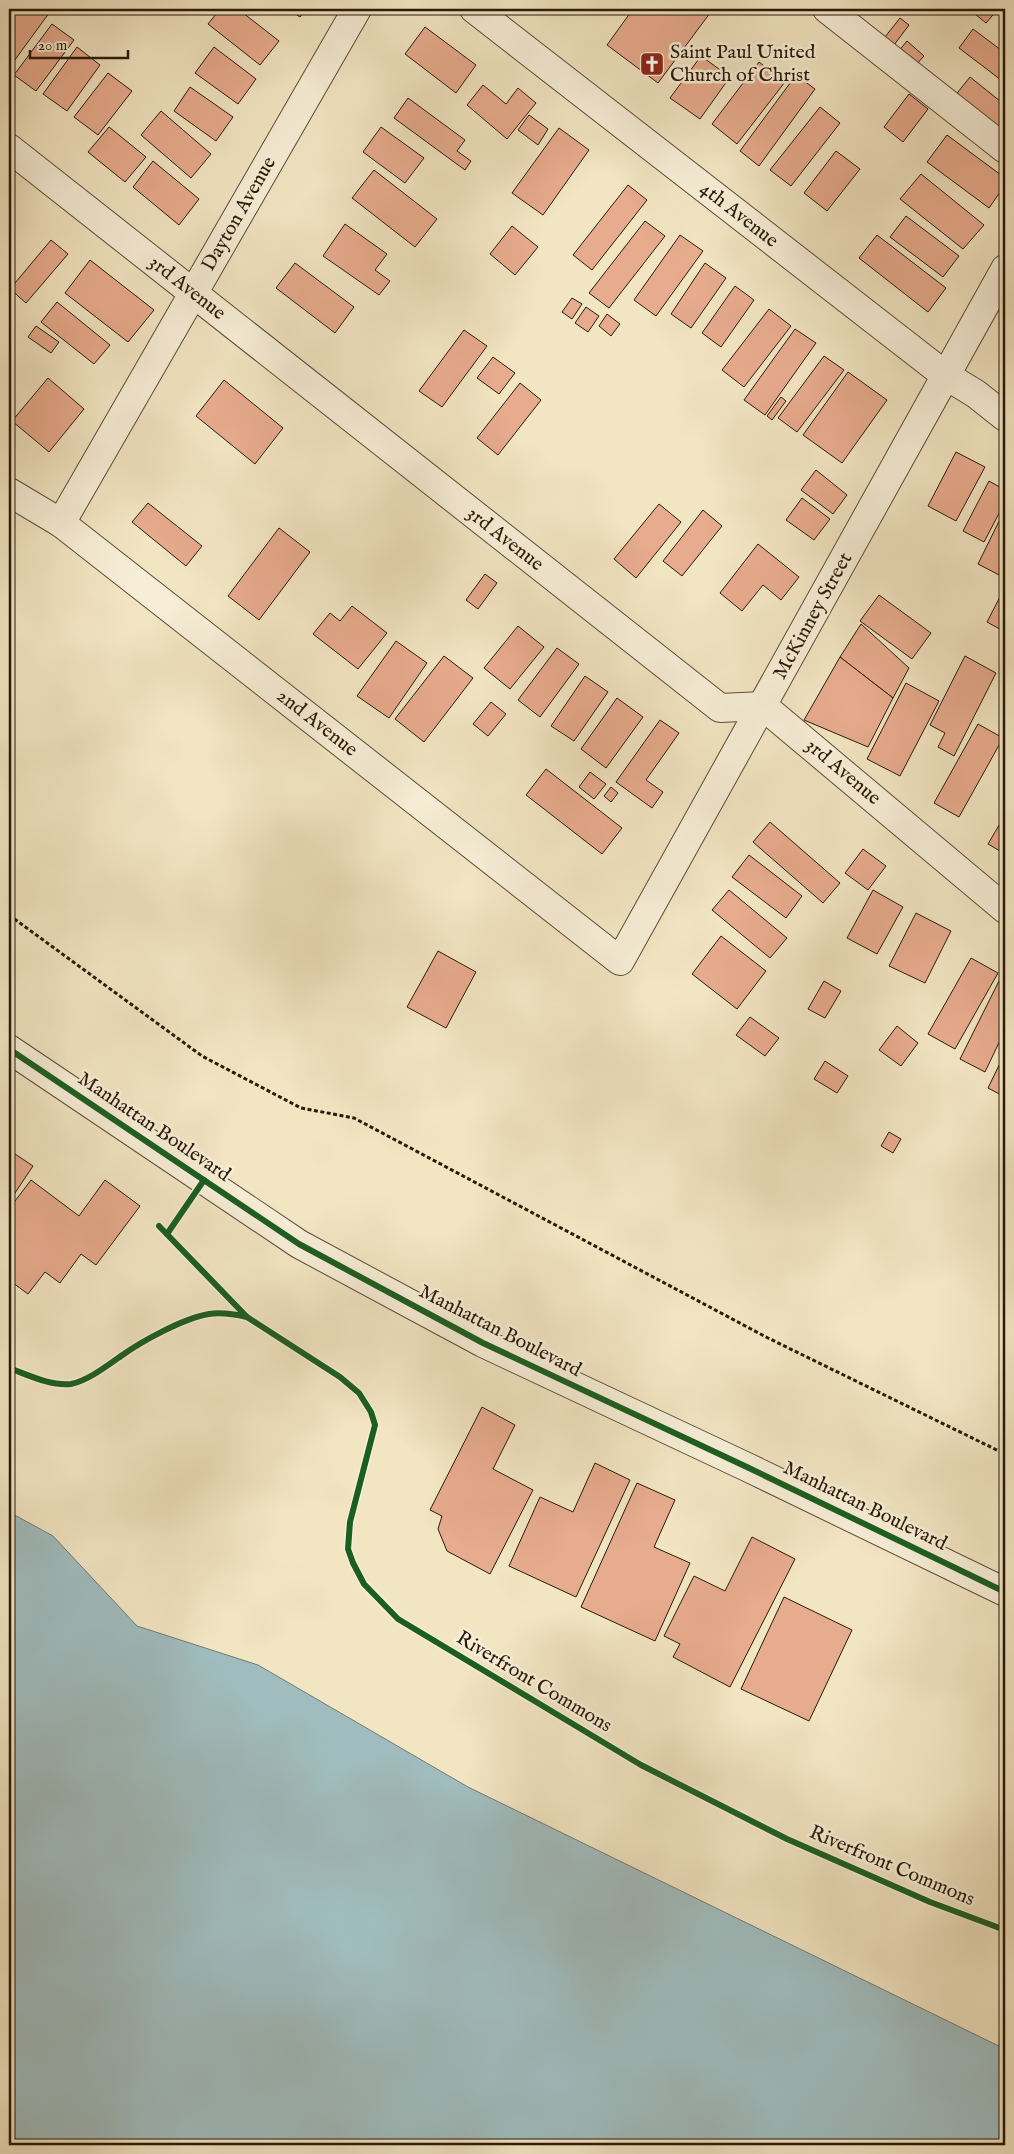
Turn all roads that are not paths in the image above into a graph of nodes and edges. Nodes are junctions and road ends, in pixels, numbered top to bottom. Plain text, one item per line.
1 (357, 9) edge
2 (474, 9) edge
3 (827, 9) edge
4 (9, 148) edge
5 (1005, 149) edge
6 (1005, 270) edge
7 (193, 294) junction
8 (945, 375) junction
9 (1005, 417) edge
10 (9, 492) edge
11 (61, 523) junction
12 (764, 706) junction
13 (1005, 909) edge
14 (620, 961) joint
15 (9, 1049) edge
16 (1005, 1592) edge

1 - 7 street, Dayton Avenue
2 - 8 street, 4th Avenue
3 - 5 street
4 - 7 street, 3rd Avenue
6 - 8 street, McKinney Street
7 - 11 street, Dayton Avenue
7 - 12 street, 3rd Avenue
8 - 9 street, 4th Avenue
8 - 12 street, McKinney Street
10 - 11 street, 2nd Avenue
11 - 14 street, 2nd Avenue
12 - 13 street, 3rd Avenue
12 - 14 street, McKinney Street
15 - 16 street, Manhattan Boulevard

